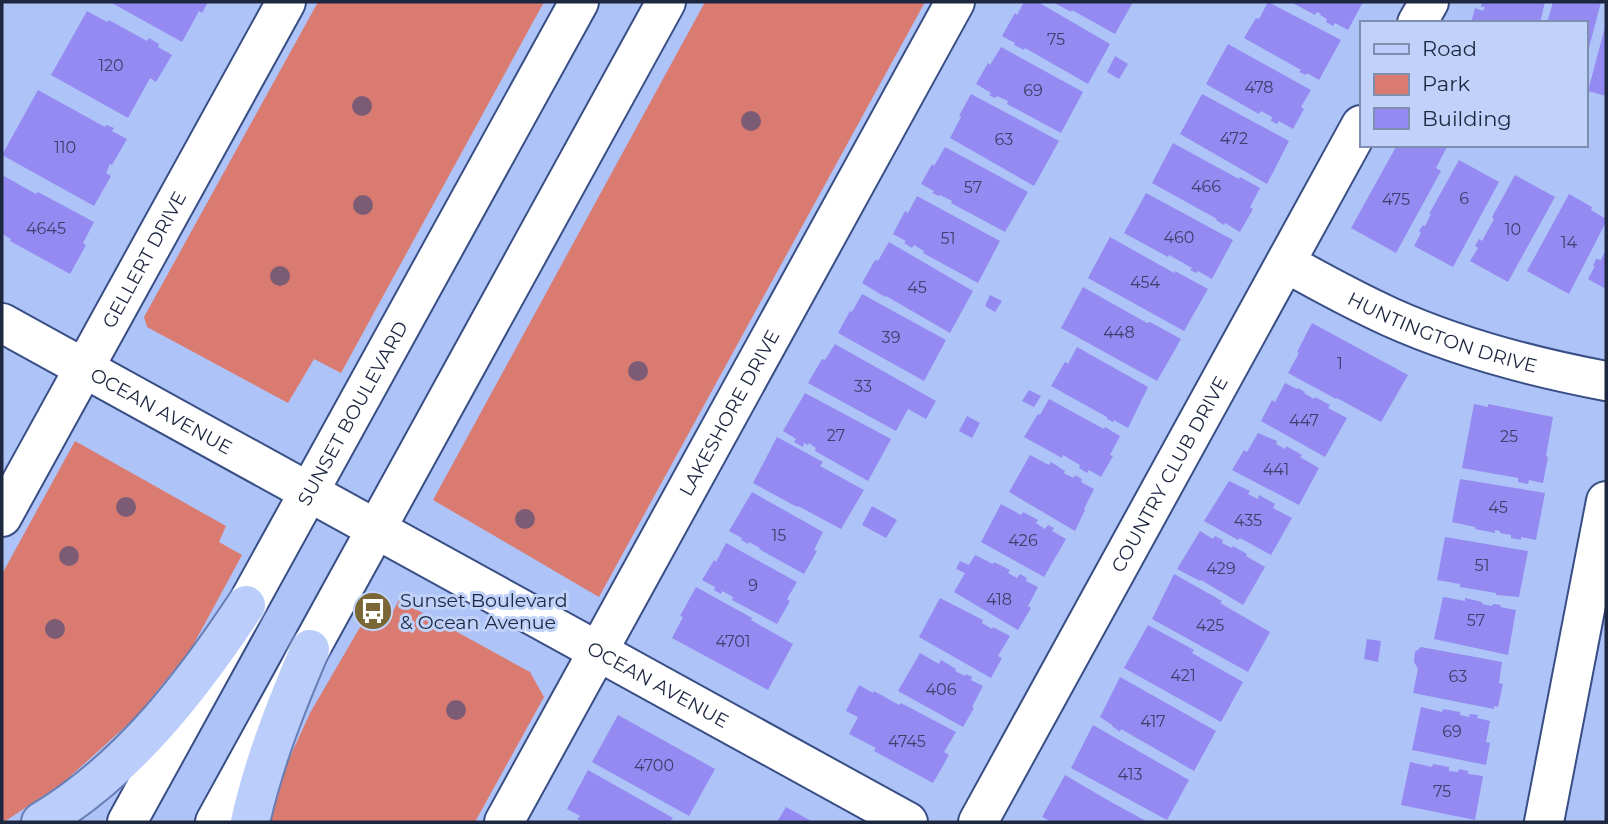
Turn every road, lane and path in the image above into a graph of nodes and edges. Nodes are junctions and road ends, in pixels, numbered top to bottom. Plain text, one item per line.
1 (286, 2) edge
2 (579, 2) edge
3 (666, 2) edge
4 (955, 2) edge
5 (1429, 2) edge
6 (1418, 21) edge
7 (1360, 127) edge
8 (1286, 263) junction
9 (2, 323) edge
10 (83, 369) junction
11 (1606, 381) edge
12 (309, 492) junction
13 (1606, 501) edge
14 (2, 517) edge
15 (376, 529) junction
16 (246, 605) junction
17 (310, 649) junction
18 (598, 652) junction
19 (41, 822) edge
20 (127, 822) edge
21 (215, 822) edge
22 (250, 822) edge
23 (504, 822) edge
24 (908, 822) edge
25 (978, 822) edge
26 (1544, 822) edge

1 - 10 street, GELLERT DRIVE
2 - 12 street, SUNSET BOULEVARD
3 - 15 street
4 - 18 street, LAKESHORE DRIVE
5 - 6 street
7 - 8 street, COUNTRY CLUB DRIVE
8 - 11 street, HUNTINGTON DRIVE
8 - 25 street, COUNTRY CLUB DRIVE
9 - 10 street, OCEAN AVENUE
10 - 12 street, OCEAN AVENUE
10 - 14 street, GELLERT DRIVE
12 - 15 street, OCEAN AVENUE
12 - 16 street, SUNSET BOULEVARD
13 - 26 street
15 - 17 street
15 - 18 street, OCEAN AVENUE
16 - 19 main road
16 - 20 street, SUNSET BOULEVARD
17 - 21 street
17 - 22 main road
18 - 23 street, LAKESHORE DRIVE
18 - 24 street, OCEAN AVENUE

